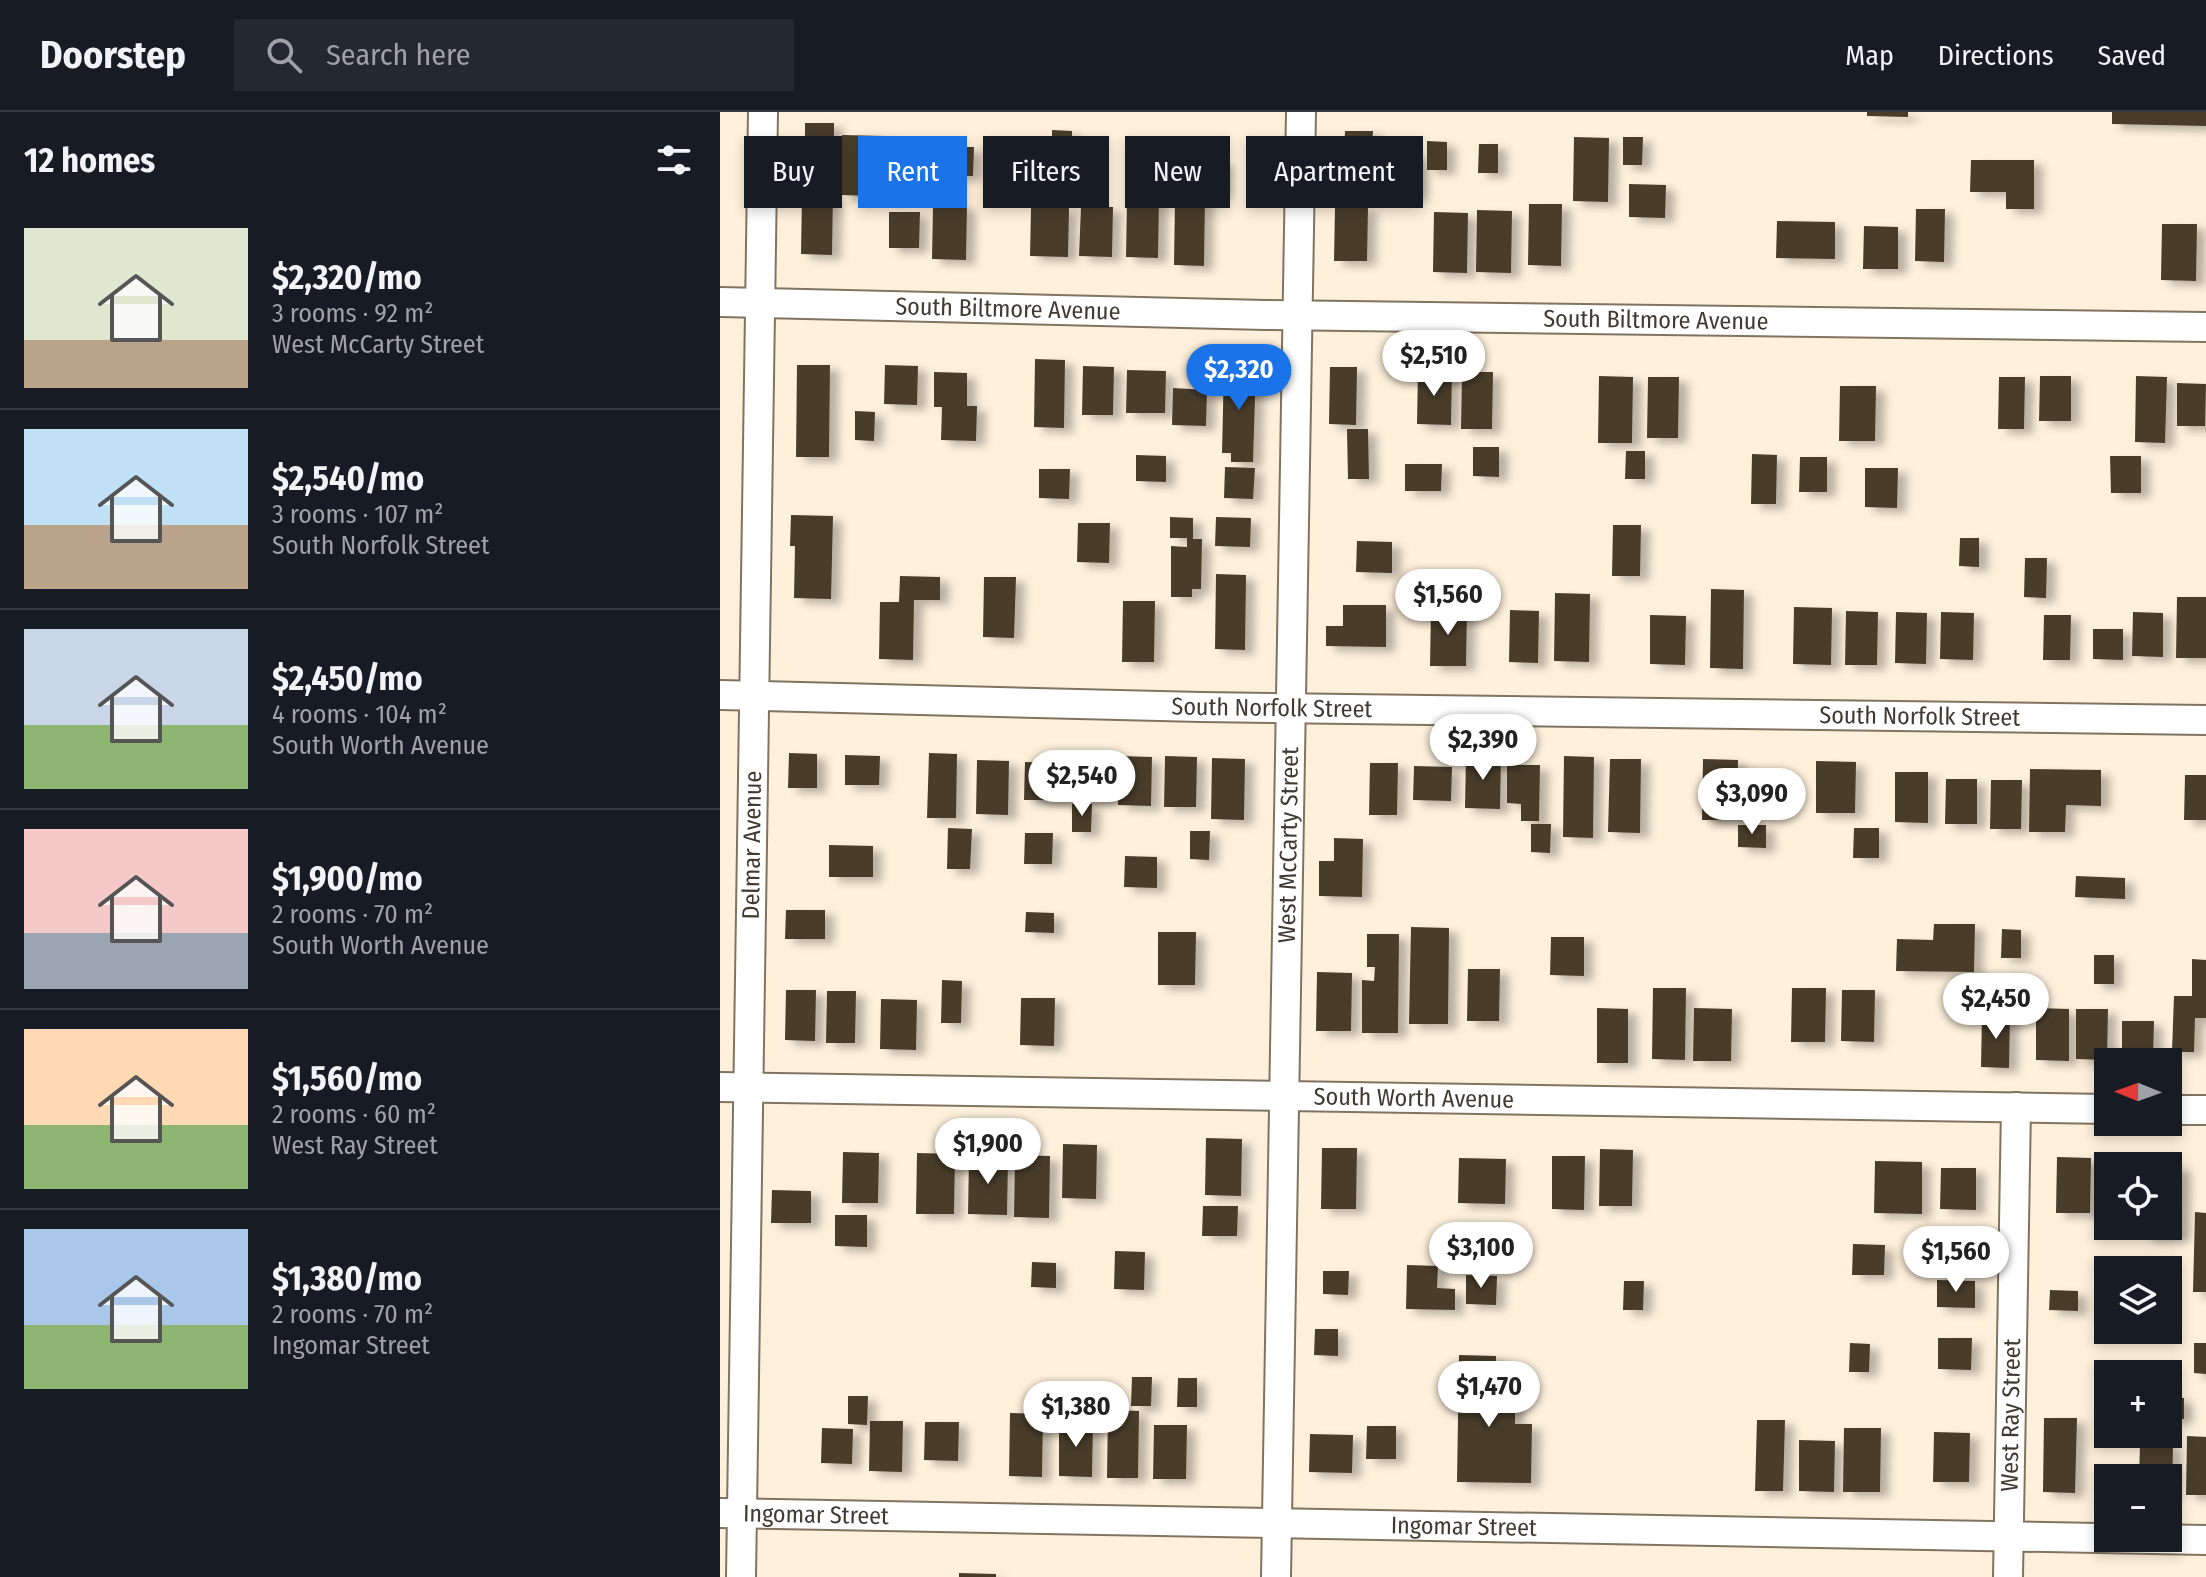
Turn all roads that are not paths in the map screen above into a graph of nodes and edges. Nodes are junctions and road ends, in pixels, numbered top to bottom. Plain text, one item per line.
1 (763, 112) edge
2 (1301, 112) edge
3 (720, 302) edge
4 (761, 302) junction
5 (1297, 314) junction
6 (2206, 327) edge
7 (720, 695) edge
8 (755, 696) junction
9 (1291, 707) junction
10 (2206, 720) edge
11 (720, 1087) edge
12 (749, 1087) junction
13 (1283, 1095) junction
14 (2016, 1107) junction
15 (2094, 1109) edge
16 (2182, 1110) edge
17 (2206, 1110) edge
18 (731, 1513) edge
19 (1276, 1521) junction
20 (2009, 1537) junction
21 (2206, 1540) edge
22 (741, 1577) edge
23 (1276, 1577) edge
24 (2008, 1577) edge

1 - 4 street, Delmar Avenue
2 - 5 street, West McCarty Street
3 - 4 street, South Biltmore Avenue
4 - 5 street, South Biltmore Avenue
4 - 8 street, Delmar Avenue
5 - 6 street, South Biltmore Avenue
5 - 9 street, West McCarty Street
7 - 8 street, South Norfolk Street
8 - 9 street, South Norfolk Street
8 - 12 street, Delmar Avenue
9 - 10 street, South Norfolk Street
9 - 13 street, West McCarty Street
11 - 12 street, South Worth Avenue
12 - 13 street, South Worth Avenue
12 - 18 street, Delmar Avenue
13 - 14 street, South Worth Avenue
13 - 19 street, West McCarty Street
14 - 15 street, South Worth Avenue
14 - 20 street, West Ray Street
16 - 17 street
18 - 19 street, Ingomar Street
18 - 22 street, Delmar Avenue
19 - 20 street, Ingomar Street
19 - 23 street, West McCarty Street
20 - 21 street, Ingomar Street
20 - 24 street, West Ray Street

